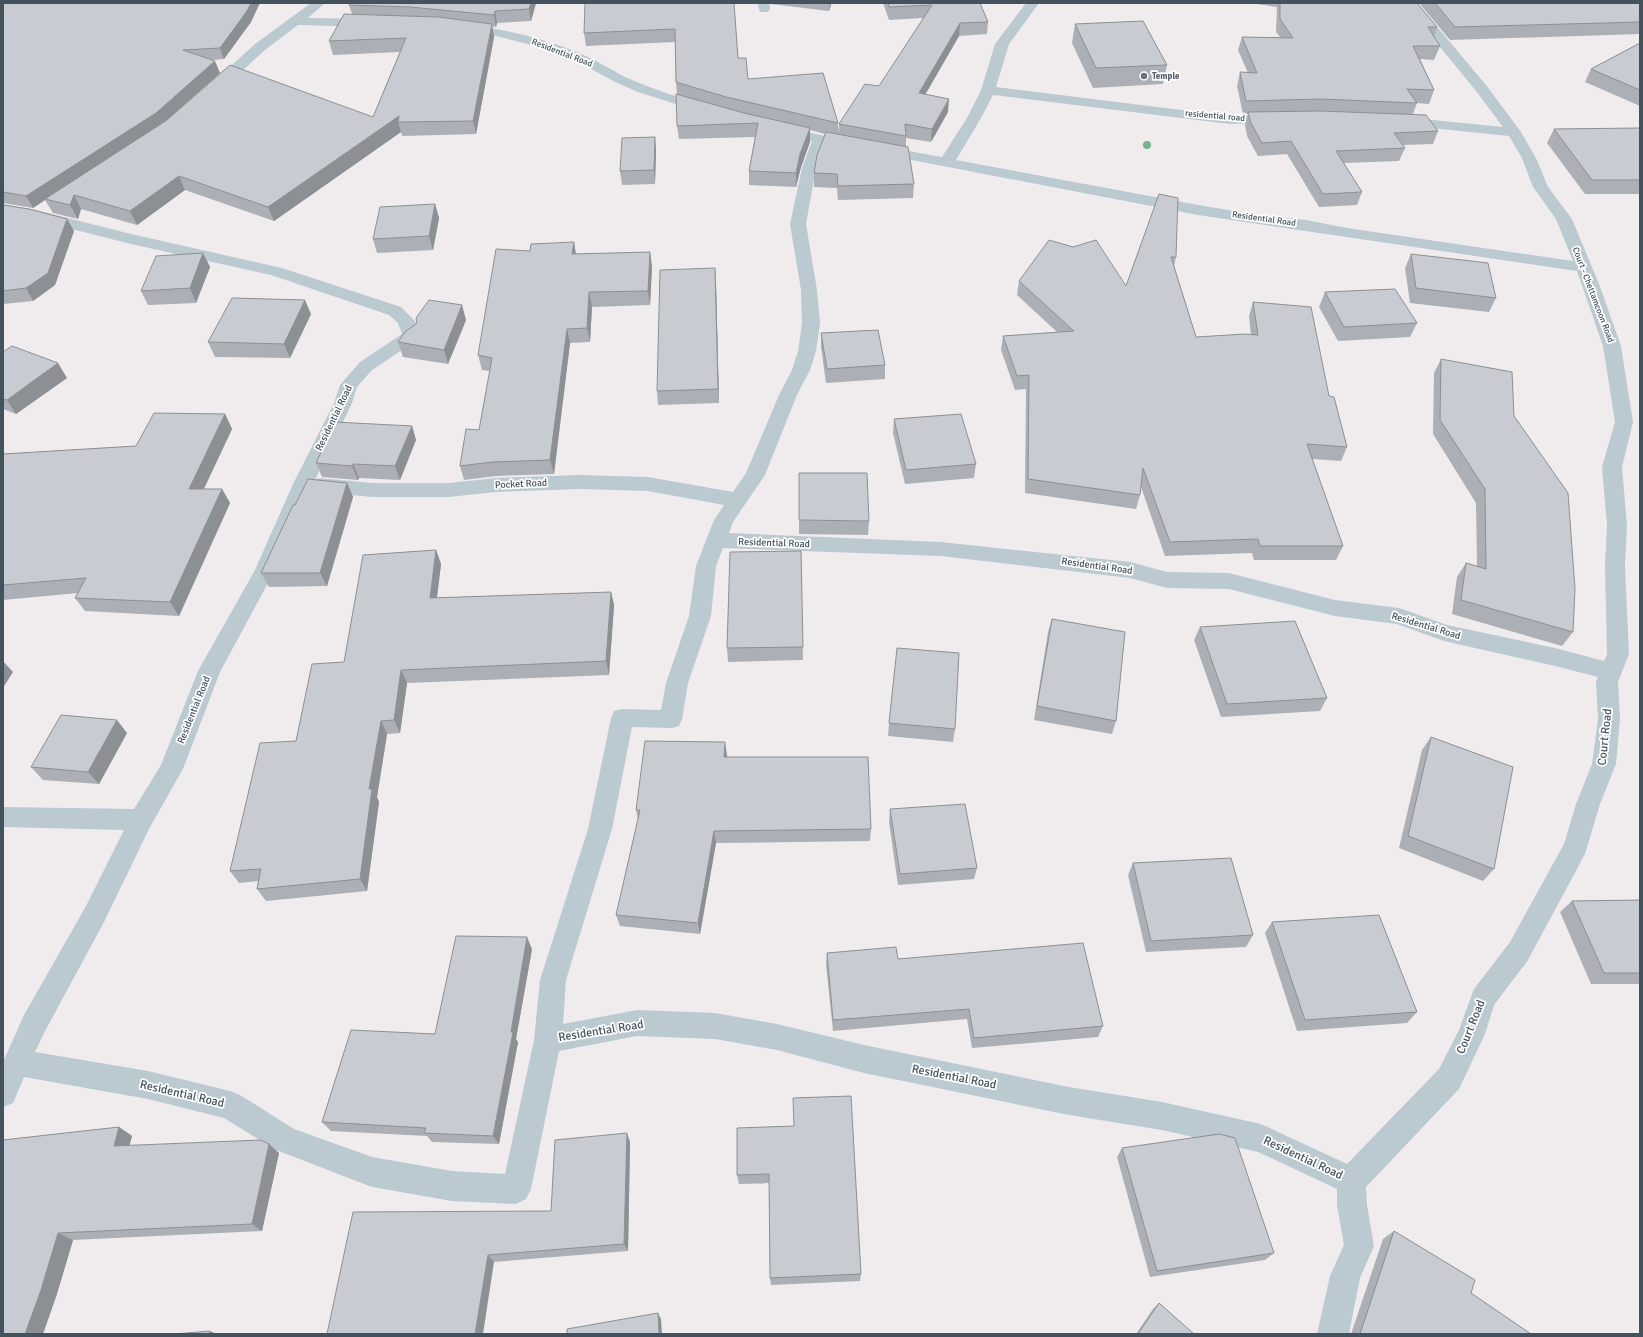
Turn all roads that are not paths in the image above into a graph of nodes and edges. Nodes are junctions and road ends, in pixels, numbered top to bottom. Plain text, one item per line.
1 (319, 3) edge
2 (1033, 3) edge
3 (1410, 3) edge
4 (293, 21) junction
5 (380, 23) edge
6 (450, 27) edge
7 (988, 90) junction
8 (205, 97) edge
9 (718, 113) edge
10 (1293, 119) edge
11 (1386, 121) edge
12 (770, 127) edge
13 (1514, 132) junction
14 (863, 147) edge
15 (947, 162) junction
16 (3, 210) edge
17 (1584, 267) junction
18 (303, 484) junction
19 (738, 500) junction
20 (716, 540) junction
21 (1609, 677) junction
22 (3, 817) edge
23 (141, 820) junction
24 (548, 1040) junction
25 (17, 1062) junction
26 (3, 1093) edge
27 (1351, 1181) junction
28 (1333, 1334) edge

1 - 4 street
2 - 7 street
3 - 13 street, Court - Chettamcoon Road
4 - 5 street
4 - 8 street
6 - 9 street, Residential Road
7 - 10 street, residential road
7 - 15 street
11 - 13 street
12 - 19 street, Residential Road
13 - 17 street, Court - Chettamcoon Road
14 - 15 street, Residential Road
15 - 17 street, Residential Road
16 - 18 street, Residential Road
17 - 21 street, Court - Chettamcoon Road
18 - 19 street, Pocket Road
18 - 23 street, Residential Road
19 - 20 street, Residential Road
20 - 21 street, Residential Road
20 - 24 street, Residential Road
21 - 27 street, Court Road
22 - 23 street
23 - 25 street, Residential Road
24 - 25 street, Residential Road
24 - 27 street, Residential Road
25 - 26 street, Residential Road
27 - 28 street

